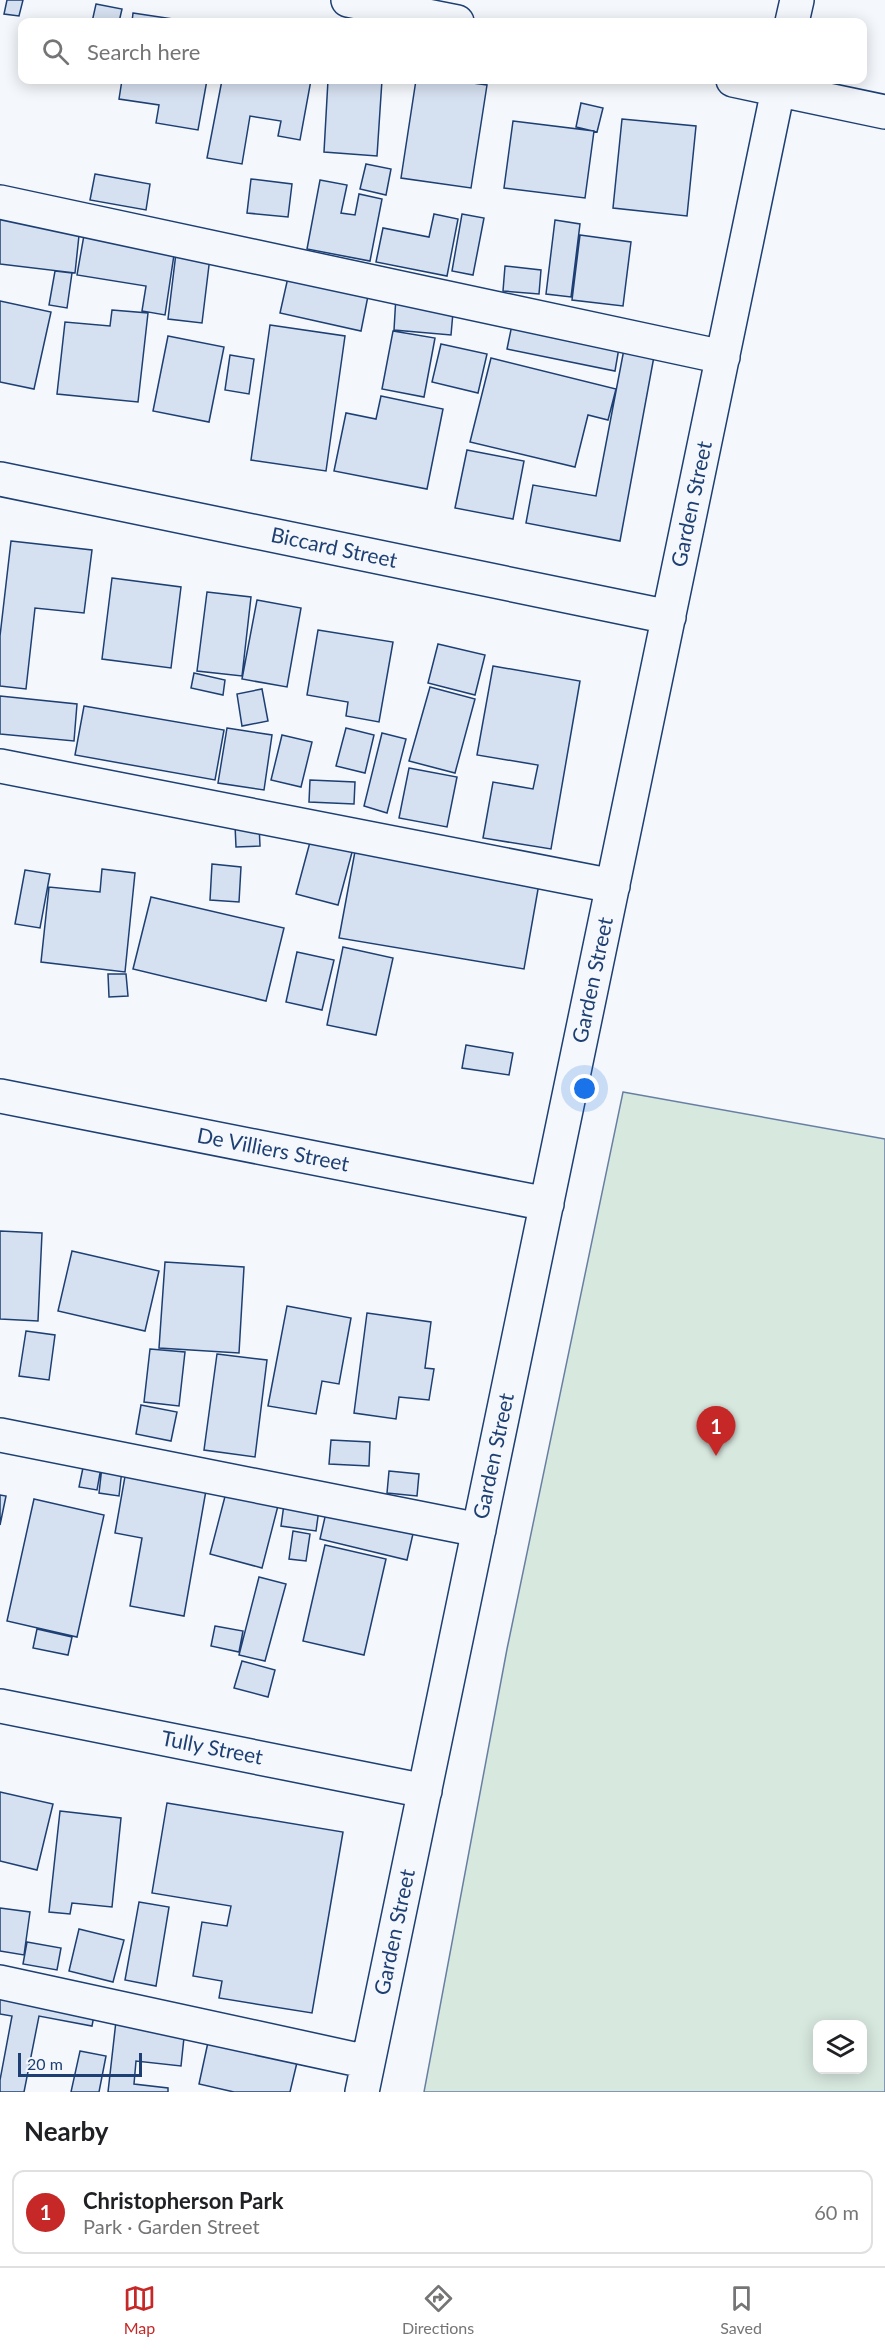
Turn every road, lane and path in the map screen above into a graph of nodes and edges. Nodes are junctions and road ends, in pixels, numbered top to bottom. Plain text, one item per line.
1 (348, 0) edge
2 (797, 0) edge
3 (436, 18) edge
4 (793, 18) edge
5 (779, 84) edge
6 (885, 112) edge
7 (0, 202) edge
8 (723, 357) junction
9 (0, 479) edge
10 (669, 617) junction
11 (0, 766) edge
12 (613, 886) junction
13 (0, 1096) edge
14 (547, 1204) junction
15 (0, 1435) edge
16 (479, 1530) junction
17 (0, 1706) edge
18 (425, 1791) junction
19 (0, 1982) edge
20 (365, 2077) edge

1 - 3 street
2 - 4 street
5 - 6 street
5 - 8 street, Garden Street
7 - 8 street
8 - 10 street, Garden Street
9 - 10 street, Biccard Street
10 - 12 street, Garden Street
11 - 12 street
12 - 14 street, Garden Street
13 - 14 street, De Villiers Street
14 - 16 street, Garden Street
15 - 16 street
16 - 18 street, Garden Street
17 - 18 street, Tully Street
18 - 20 street, Garden Street
19 - 20 street

